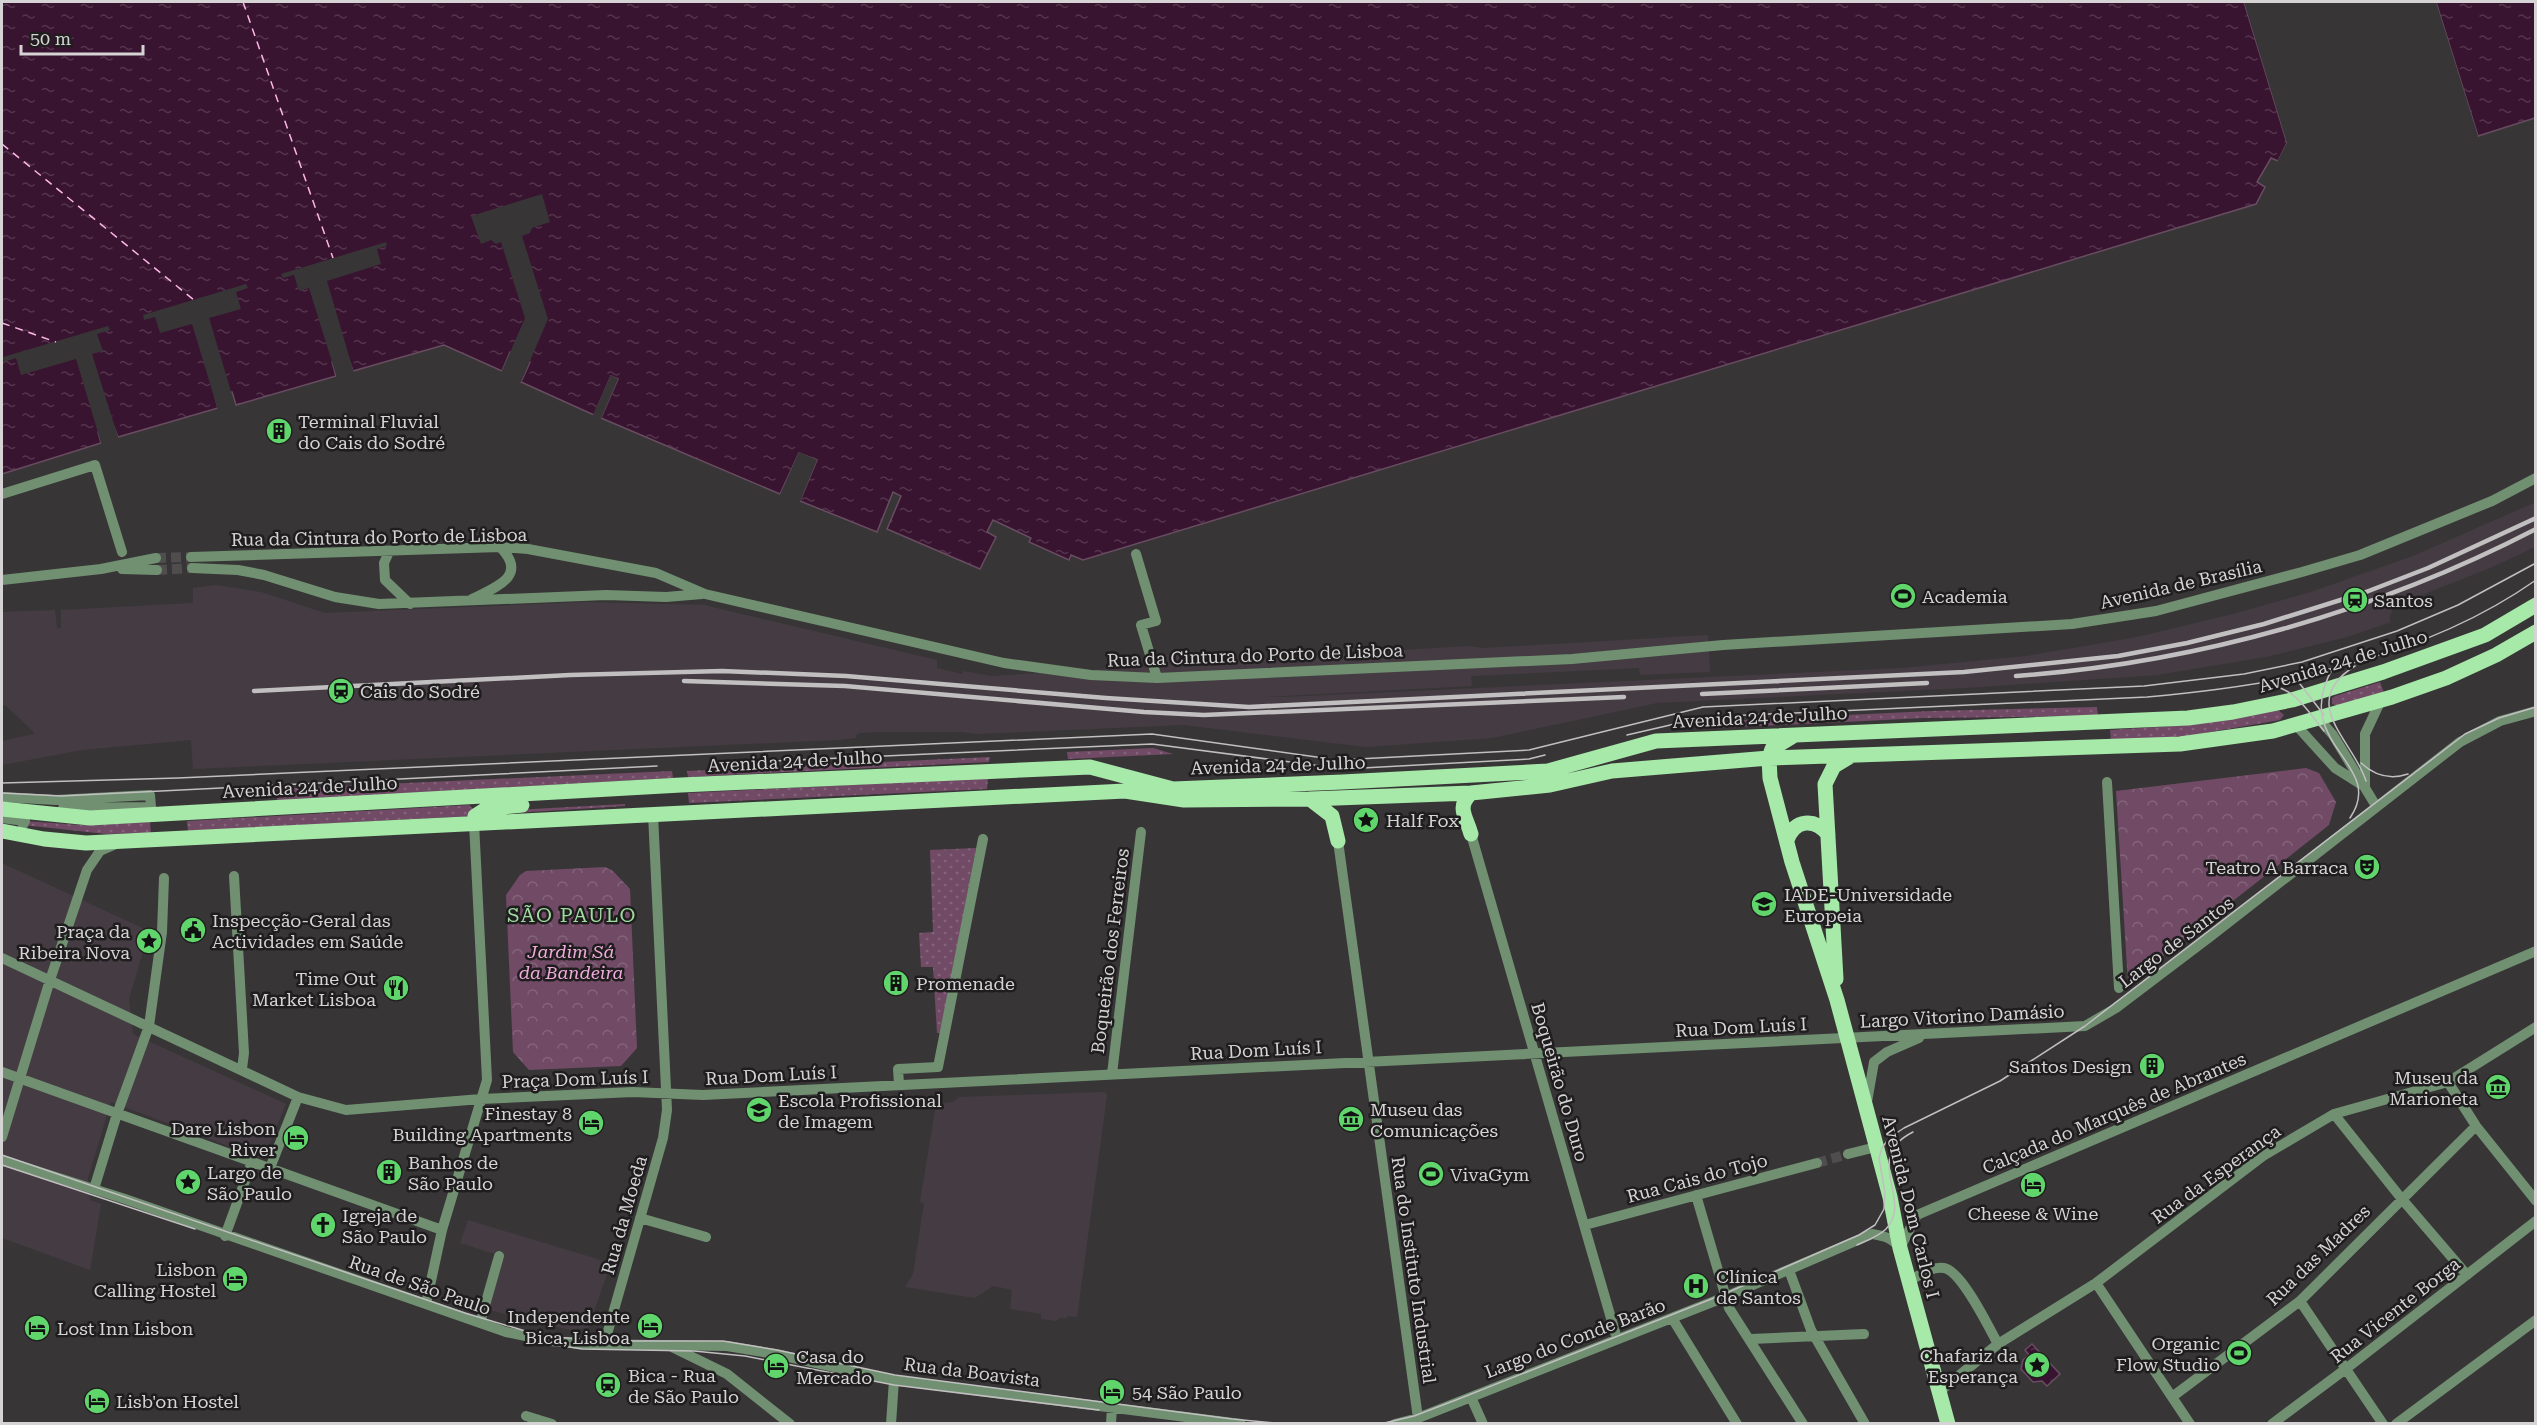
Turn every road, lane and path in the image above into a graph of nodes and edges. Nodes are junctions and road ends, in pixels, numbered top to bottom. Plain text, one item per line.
1 (2535, 478) edge
2 (2, 494) edge
3 (500, 547) junction
4 (122, 552) dead end
5 (389, 552) junction
6 (1136, 554) dead end
7 (157, 564) tunnel mouth
8 (2, 580) edge
9 (705, 594) junction
10 (466, 602) junction
11 (410, 604) junction
12 (2535, 605) edge
13 (2535, 632) edge
14 (1743, 644) joint
15 (1157, 678) junction
16 (2292, 700) junction
17 (2381, 700) junction
18 (2535, 711) edge
19 (2319, 719) junction
20 (2296, 725) junction
21 (1795, 735) junction
22 (1874, 754) junction
23 (1769, 758) junction
24 (2106, 782) dead end
25 (651, 787) junction
26 (2365, 787) junction
27 (555, 793) junction
28 (1471, 793) junction
29 (2, 797) edge
30 (1310, 799) junction
31 (2, 802) edge
32 (2376, 806) junction
33 (2, 809) edge
34 (653, 814) junction
35 (474, 823) junction
36 (3, 827) edge
37 (1141, 832) dead end
38 (1471, 834) joint
39 (1828, 834) junction
40 (983, 839) dead end
41 (1786, 840) junction
42 (129, 841) junction
43 (1338, 841) joint
44 (234, 876) dead end
45 (164, 878) dead end
46 (2535, 951) edge
47 (2, 958) edge
48 (50, 980) junction
49 (2119, 988) dead end
50 (1837, 1000) junction
51 (149, 1026) junction
52 (2079, 1026) joint
53 (2535, 1027) edge
54 (1925, 1036) junction
55 (1847, 1039) junction
56 (1535, 1054) junction
57 (1368, 1062) junction
58 (242, 1069) junction
59 (2, 1072) edge
60 (1112, 1074) junction
61 (19, 1078) junction
62 (2448, 1082) junction
63 (899, 1084) junction
64 (666, 1094) junction
65 (298, 1097) junction
66 (481, 1099) junction
67 (1866, 1109) junction
68 (117, 1114) junction
69 (2334, 1114) junction
70 (2476, 1126) junction
71 (2, 1137) edge
72 (1876, 1147) junction
73 (1848, 1154) tunnel mouth
74 (2, 1160) edge
75 (252, 1162) junction
76 (1817, 1163) tunnel mouth
77 (270, 1168) junction
78 (94, 1189) junction
79 (1696, 1195) junction
80 (2401, 1198) junction
81 (2535, 1201) edge
82 (640, 1218) junction
83 (2535, 1221) edge
84 (1585, 1225) junction
85 (442, 1230) junction
86 (225, 1236) junction
87 (706, 1237) dead end
88 (1900, 1248) junction
89 (499, 1256) dead end
90 (1789, 1270) junction
91 (2467, 1275) junction
92 (1909, 1281) junction
93 (2096, 1283) junction
94 (1725, 1297) junction
95 (2300, 1301) junction
96 (426, 1304) junction
97 (1672, 1318) junction
98 (2535, 1320) edge
99 (480, 1323) junction
100 (1864, 1334) dead end
101 (1814, 1336) junction
102 (1751, 1339) junction
103 (1617, 1340) junction
104 (665, 1344) junction
105 (700, 1344) joint
106 (1998, 1344) junction
107 (604, 1345) junction
108 (2348, 1368) junction
109 (894, 1380) junction
110 (1940, 1391) junction
111 (2172, 1396) junction
112 (1471, 1397) junction
113 (1112, 1406) junction
114 (526, 1416) dead end
115 (1418, 1418) junction
116 (552, 1424) edge
117 (790, 1424) edge
118 (891, 1424) edge
119 (1111, 1424) edge
120 (1241, 1424) edge
121 (1395, 1424) edge
122 (1483, 1424) edge
123 (1737, 1424) edge
124 (1803, 1424) edge
125 (1865, 1424) edge
126 (1948, 1424) edge
127 (2190, 1424) edge
128 (2272, 1424) edge
129 (2384, 1424) edge
130 (2396, 1424) edge

1 - 14 street, Avenida de Brasília
2 - 4 street
3 - 5 street, Rua da Cintura do Porto de Lisboa
3 - 9 street, Rua da Cintura do Porto de Lisboa
3 - 10 street
5 - 11 street
5 - 11 street, Rua da Cintura do Porto de Lisboa
6 - 15 street
7 - 8 street
9 - 10 street, Rua da Cintura do Porto de Lisboa
9 - 15 street, Rua da Cintura do Porto de Lisboa
10 - 11 street, Rua da Cintura do Porto de Lisboa
12 - 16 main road, Avenida 24 de Julho
13 - 17 main road, Avenida 24 de Julho
14 - 15 street, Rua da Cintura do Porto de Lisboa
16 - 19 main road
16 - 20 main road
16 - 21 main road, Avenida 24 de Julho
17 - 19 main road, Avenida 24 de Julho
17 - 26 street
18 - 32 street, Largo de Santos
19 - 20 main road, Avenida 24 de Julho
19 - 26 street
20 - 22 main road, Avenida 24 de Julho
20 - 26 street
21 - 23 main road
21 - 25 main road, Avenida 24 de Julho
22 - 23 main road, Avenida 24 de Julho
22 - 39 main road, Avenida Dom Carlos I
23 - 28 main road, Avenida 24 de Julho
23 - 41 main road, Avenida Dom Carlos I
24 - 49 street, Largo de Santos
25 - 27 main road, Avenida 24 de Julho
25 - 34 main road
26 - 32 street
27 - 33 main road, Avenida 24 de Julho
27 - 35 main road
28 - 30 main road, Avenida 24 de Julho
28 - 38 main road
29 - 31 street
30 - 34 main road, Avenida 24 de Julho
30 - 43 main road
32 - 52 street, Largo de Santos
34 - 35 main road, Avenida 24 de Julho
34 - 64 street, Praça Dom Luís I
35 - 42 main road, Avenida 24 de Julho
35 - 66 street, Praça Dom Luís I
36 - 42 main road, Avenida 24 de Julho
37 - 60 street, Boqueirão dos Ferreiros
38 - 56 street, Boqueirão do Duro
39 - 41 main road
39 - 50 main road, Avenida Dom Carlos I
40 - 63 street
41 - 50 main road, Avenida Dom Carlos I
42 - 48 street
43 - 57 street, Rua do Instituto Industrial
44 - 58 street
45 - 51 street
46 - 88 street, Calçada do Marquês de Abrantes
47 - 48 street
48 - 51 street
48 - 61 street
50 - 55 main road, Avenida Dom Carlos I
51 - 58 street
51 - 68 street
52 - 54 street, Largo Vitorino Damásio
53 - 62 street, Rua da Esperança
54 - 55 street, Largo Vitorino Damásio
54 - 67 street
55 - 56 street, Rua Dom Luís I
55 - 67 main road, Avenida Dom Carlos I
56 - 57 street, Rua Dom Luís I
56 - 84 street, Boqueirão do Duro
57 - 60 street, Rua Dom Luís I
57 - 115 street, Rua do Instituto Industrial
58 - 65 street
59 - 61 street
60 - 63 street, Rua Dom Luís I
61 - 68 street
61 - 71 street
62 - 69 street, Rua da Esperança
62 - 70 street
63 - 64 street, Rua Dom Luís I
64 - 66 street, Praça Dom Luís I
64 - 82 street, Rua da Moeda
65 - 66 street
65 - 77 street
66 - 85 street
67 - 72 main road, Avenida Dom Carlos I
68 - 75 street
68 - 78 street
69 - 80 street
69 - 93 street, Rua da Esperança
70 - 80 street, Rua das Madres
70 - 81 street
72 - 73 street
72 - 88 main road, Avenida Dom Carlos I
74 - 78 street, Rua de São Paulo
75 - 77 street
75 - 86 street
76 - 79 street, Rua Cais do Tojo
77 - 85 street
78 - 86 street, Rua de São Paulo
79 - 84 street, Rua Cais do Tojo
79 - 94 street
80 - 91 street
80 - 95 street, Rua das Madres
82 - 87 street
82 - 107 street, Rua da Moeda
83 - 91 street, Rua Vicente Borga
84 - 103 street, Boqueirão do Duro
85 - 96 street
86 - 96 street, Rua de São Paulo
88 - 90 street
88 - 92 main road, Avenida Dom Carlos I
89 - 99 street
90 - 94 street
90 - 101 street
91 - 108 street, Rua Vicente Borga
92 - 106 street
92 - 110 main road, Avenida Dom Carlos I
93 - 106 street, Rua da Esperança
93 - 111 street
94 - 97 street, Largo do Conde Barão
94 - 102 street
95 - 108 street
95 - 111 street, Rua das Madres
96 - 99 street, Rua de São Paulo
97 - 103 street, Largo do Conde Barão
97 - 123 street
98 - 130 street
99 - 107 street, Rua de São Paulo
100 - 101 street
101 - 102 street
101 - 125 street
102 - 124 street
103 - 112 street, Largo do Conde Barão
104 - 105 street, Rua de São Paulo
104 - 107 street, Rua de São Paulo
104 - 117 street
105 - 109 street, Rua da Boavista
106 - 110 street, Rua da Esperança
108 - 128 street, Rua Vicente Borga
108 - 129 street
109 - 113 street, Rua da Boavista
109 - 118 street
110 - 126 main road, Avenida Dom Carlos I
111 - 127 street
112 - 115 street
112 - 122 street
113 - 119 street
113 - 120 street, Rua da Boavista
114 - 116 street
115 - 121 street

